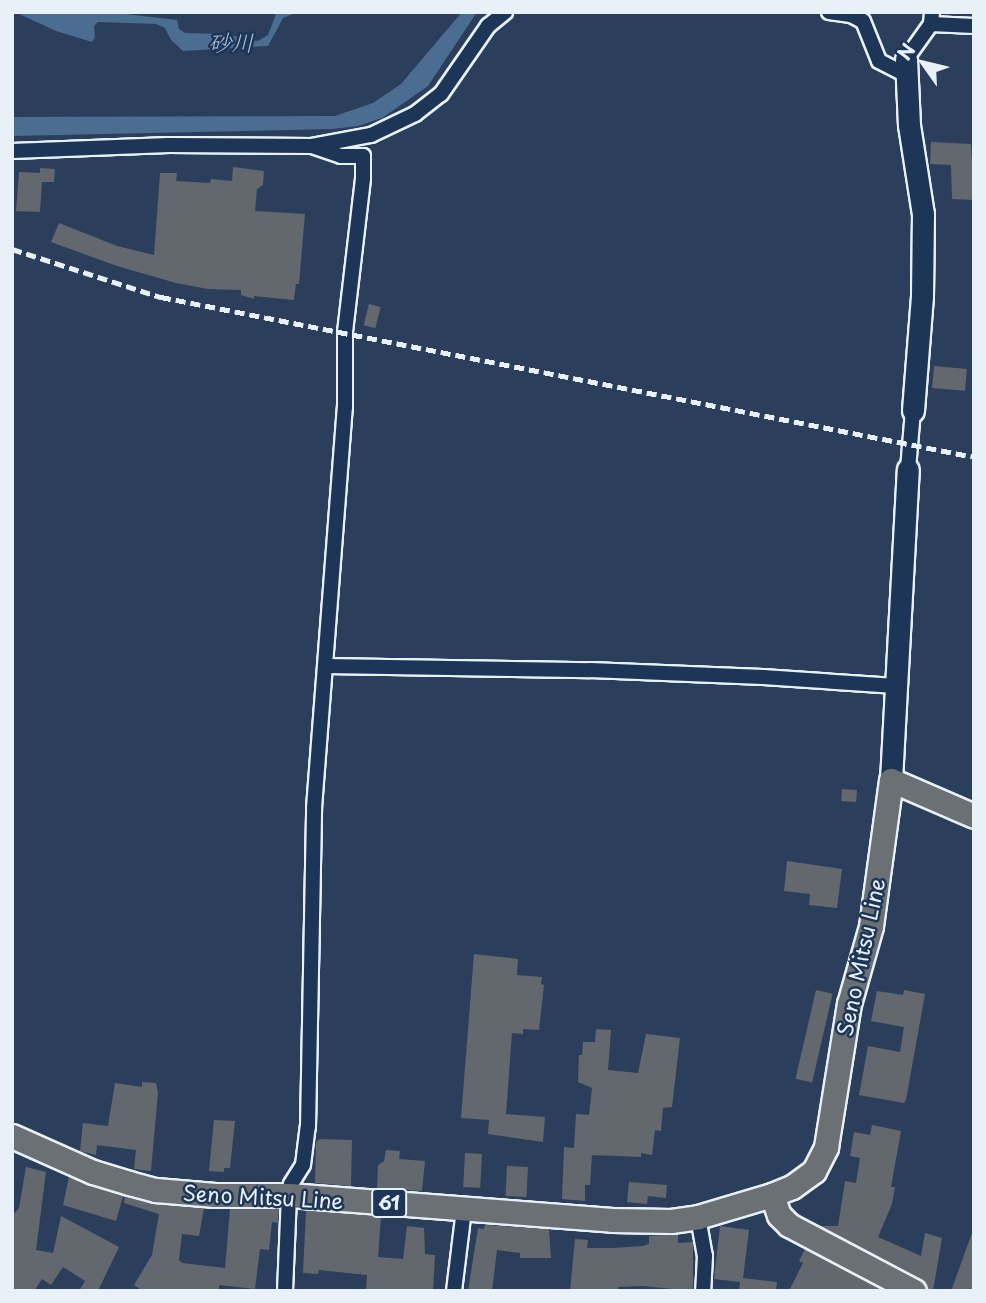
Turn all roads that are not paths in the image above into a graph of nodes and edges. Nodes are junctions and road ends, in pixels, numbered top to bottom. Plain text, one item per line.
1 (505, 12) edge
2 (829, 12) edge
3 (931, 18) edge
4 (974, 26) edge
5 (906, 67) junction
6 (313, 146) junction
7 (12, 151) edge
8 (913, 411) joint
9 (908, 469) joint
10 (326, 666) junction
11 (896, 687) junction
12 (891, 780) junction
13 (974, 816) edge
14 (12, 1136) edge
15 (289, 1195) junction
16 (772, 1195) junction
17 (464, 1210) junction
18 (698, 1217) junction
19 (285, 1291) edge
20 (454, 1291) edge
21 (703, 1291) edge
22 (914, 1291) edge

1 - 6 street
2 - 5 street
3 - 4 street
3 - 5 street
5 - 8 street
6 - 7 street
6 - 10 street
8 - 9 street
9 - 11 street
10 - 11 street
10 - 15 street
11 - 12 street
12 - 13 main road
12 - 16 main road, Seno Mitsu Line / 61
14 - 15 main road, Seno Mitsu Line / 61
15 - 17 main road, Seno Mitsu Line / 61
15 - 19 street
16 - 18 main road, Seno Mitsu Line / 61
16 - 22 main road
17 - 18 main road, Seno Mitsu Line / 61
17 - 20 street
18 - 21 street

